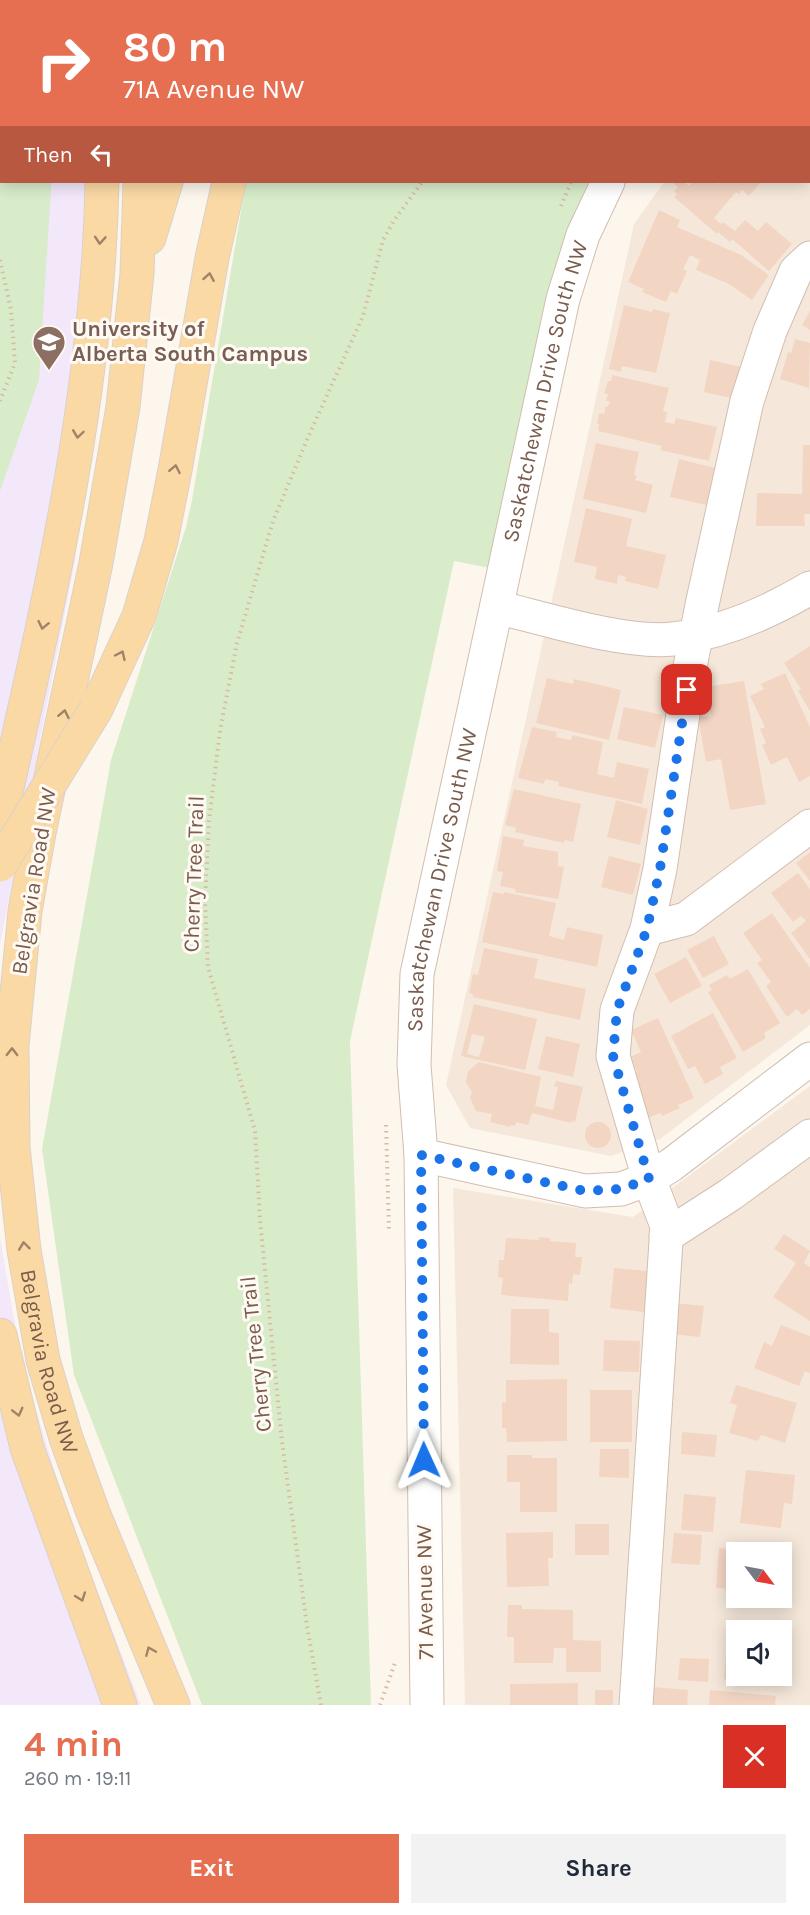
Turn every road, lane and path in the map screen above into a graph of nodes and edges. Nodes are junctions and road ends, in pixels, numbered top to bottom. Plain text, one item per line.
1 (102, 183) edge
2 (140, 183) edge
3 (166, 183) edge
4 (229, 183) edge
5 (421, 183) edge
6 (608, 183) edge
7 (810, 258) edge
8 (0, 260) edge
9 (137, 274) junction
10 (0, 401) edge
11 (810, 588) edge
12 (496, 607) junction
13 (696, 634) junction
14 (0, 819) edge
15 (810, 826) edge
16 (0, 865) edge
17 (647, 929) junction
18 (810, 1059) edge
19 (810, 1136) edge
20 (421, 1155) junction
21 (649, 1179) junction
22 (666, 1236) junction
23 (0, 1335) edge
24 (120, 1705) edge
25 (173, 1705) edge
26 (321, 1705) edge
27 (427, 1705) edge
28 (636, 1705) edge

1 -> 14 main road, Belgravia Road NW
2 - 9 main road, Belgravia Road NW
3 - 9 main road
16 -> 4 main road, bridge
5 - 26 path, Cherry Tree Trail
6 - 12 street, Saskatchewan Drive South NW
7 - 13 street
8 - 10 path
25 -> 9 main road, Belgravia Road NW
11 - 13 street
12 - 13 street
12 - 20 street, Saskatchewan Drive South NW
13 - 17 street
15 - 17 street
17 - 21 street
18 - 21 street
19 - 22 street
20 - 21 street
20 - 27 street, 71 Avenue NW
21 - 22 street
22 - 28 street
23 -> 24 main road, Belgravia Road NW

